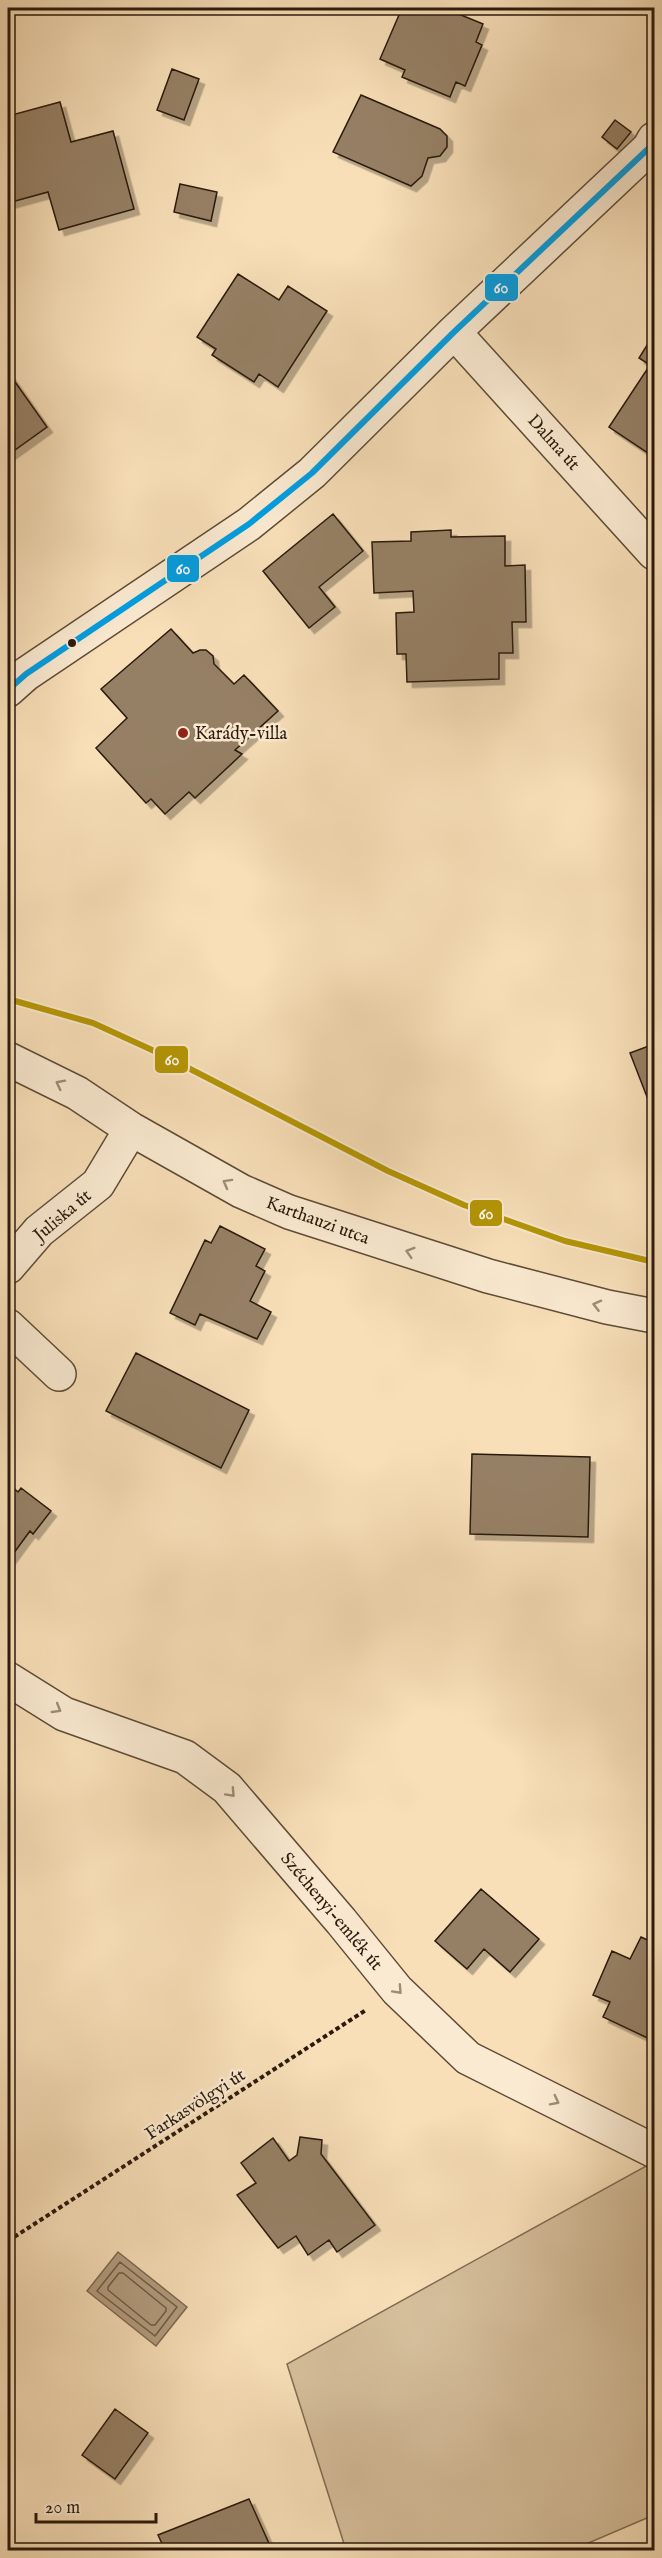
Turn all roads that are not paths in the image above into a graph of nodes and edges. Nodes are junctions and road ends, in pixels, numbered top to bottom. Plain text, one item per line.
1 (654, 139) edge
2 (454, 332) junction
3 (654, 553) edge
4 (16, 682) edge
5 (8, 1059) edge
6 (131, 1129) junction
7 (8, 1267) edge
8 (654, 1316) edge
9 (8, 1326) edge
10 (59, 1374) dead end
11 (8, 1679) edge
12 (654, 2151) edge

1 - 2 street
2 - 3 street, Dalma út
2 - 4 street
6 -> 5 street, Karthauzi utca
6 - 7 street, Juliska út
8 -> 6 street, Karthauzi utca
9 - 10 street
11 -> 12 street, Széchenyi-emlék út

